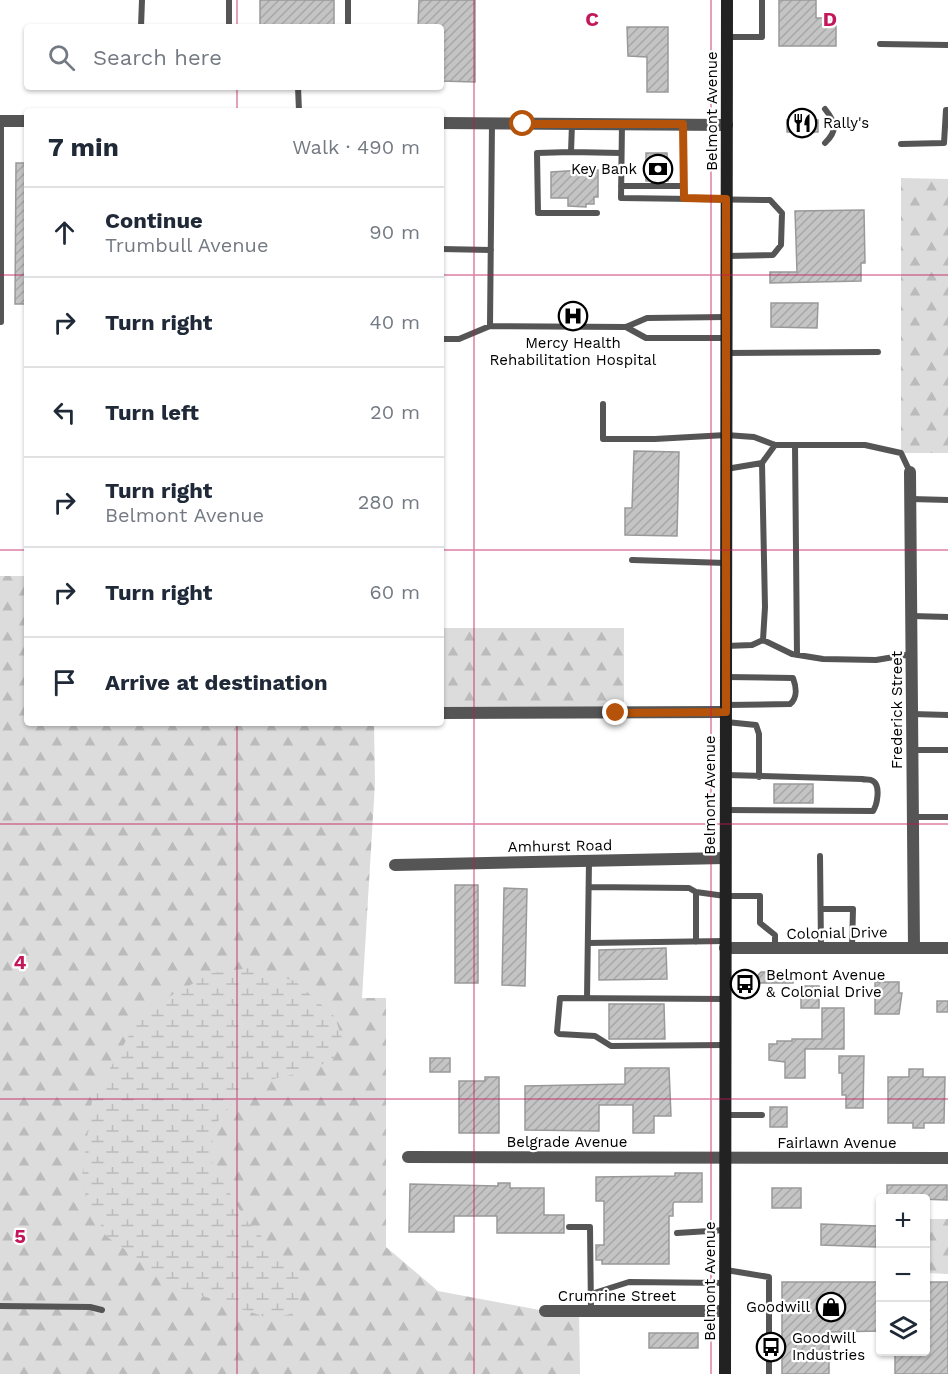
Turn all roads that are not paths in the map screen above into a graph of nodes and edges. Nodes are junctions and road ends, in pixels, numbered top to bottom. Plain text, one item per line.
1 (142, 0) edge
2 (229, 0) edge
3 (348, 0) edge
4 (727, 0) edge
5 (762, 0) edge
6 (141, 24) edge
7 (229, 24) edge
8 (348, 24) edge
9 (727, 37) junction
10 (880, 44) dead end
11 (948, 45) edge
12 (298, 90) edge
13 (299, 108) edge
14 (825, 109) dead end
15 (948, 110) edge
16 (0, 121) edge
17 (24, 121) edge
18 (444, 123) edge
19 (492, 123) junction
20 (572, 124) junction
21 (622, 124) junction
22 (683, 124) junction
23 (727, 125) junction
24 (825, 143) dead end
25 (901, 144) dead end
26 (571, 152) junction
27 (621, 153) junction
28 (621, 186) junction
29 (684, 186) junction
30 (684, 198) junction
31 (726, 199) junction
32 (597, 213) dead end
33 (444, 249) edge
34 (491, 250) junction
35 (726, 256) junction
36 (726, 317) junction
37 (1, 322) edge
38 (490, 326) junction
39 (626, 327) junction
40 (726, 338) junction
41 (444, 339) edge
42 (878, 352) dead end
43 (726, 353) junction
44 (603, 404) dead end
45 (726, 435) junction
46 (775, 445) junction
47 (795, 445) junction
48 (762, 463) junction
49 (726, 469) junction
50 (910, 472) joint
51 (910, 499) junction
52 (948, 500) edge
53 (632, 560) dead end
54 (726, 563) junction
55 (912, 616) junction
56 (948, 616) edge
57 (763, 640) junction
58 (726, 646) junction
59 (912, 654) junction
60 (797, 655) junction
61 (726, 677) junction
62 (444, 713) edge
63 (726, 713) junction
64 (912, 714) junction
65 (948, 715) edge
66 (913, 750) junction
67 (948, 750) edge
68 (726, 775) junction
69 (759, 777) junction
70 (726, 810) junction
71 (913, 817) junction
72 (948, 817) edge
73 (820, 856) dead end
74 (726, 858) junction
75 (589, 861) junction
76 (394, 865) dead end
77 (589, 887) junction
78 (696, 892) junction
79 (726, 896) junction
80 (821, 909) junction
81 (696, 942) junction
82 (588, 944) junction
83 (726, 945) junction
84 (914, 947) junction
85 (820, 948) junction
86 (852, 948) junction
87 (948, 948) edge
88 (775, 949) junction
89 (587, 998) junction
90 (725, 999) junction
91 (725, 1046) junction
92 (725, 1114) junction
93 (762, 1115) dead end
94 (408, 1157) dead end
95 (725, 1158) junction
96 (948, 1158) edge
97 (569, 1227) dead end
98 (725, 1230) junction
99 (677, 1233) dead end
100 (725, 1277) junction
101 (591, 1294) junction
102 (0, 1306) edge
103 (102, 1310) dead end
104 (545, 1311) dead end
105 (591, 1311) junction
106 (725, 1311) junction
107 (725, 1374) edge
108 (769, 1374) edge

1 - 6 lane
2 - 7 lane
3 - 8 lane
4 - 9 main road, Belmont Avenue
5 - 9 lane
9 - 23 main road, Belmont Avenue
10 - 11 lane
12 - 13 lane
14 - 24 lane
15 - 25 lane
16 - 17 street
16 - 37 lane
18 - 19 street
19 - 20 street
19 - 34 lane
20 - 21 street
20 - 26 lane
21 - 22 street
21 - 27 lane
22 - 23 street
22 - 29 lane
23 - 31 main road, Belmont Avenue
26 - 27 lane
26 - 32 lane
27 - 28 lane
28 - 29 lane
28 - 30 lane
29 - 30 lane
30 - 31 lane
31 - 35 main road, Belmont Avenue
31 - 35 lane
33 - 34 lane
34 - 38 lane
35 - 36 main road, Belmont Avenue
36 - 39 lane
36 - 40 main road, Belmont Avenue
38 - 39 lane
38 - 41 lane
39 - 40 lane
40 - 43 main road, Belmont Avenue
42 - 43 lane
43 - 45 main road, Belmont Avenue
44 - 45 lane
45 - 46 lane
45 - 49 main road, Belmont Avenue
46 - 47 lane
46 - 48 lane
47 - 50 lane
47 - 60 lane
48 - 49 lane
48 - 57 lane
49 - 54 main road, Belmont Avenue
50 - 51 street, Frederick Street
51 - 52 lane
51 - 55 street, Frederick Street
53 - 54 lane
54 - 58 main road, Belmont Avenue
55 - 56 lane
55 - 59 street, Frederick Street
57 - 58 lane
57 - 60 lane
58 - 61 main road, Belmont Avenue
59 - 60 lane
59 - 64 street, Frederick Street
61 - 63 main road, Belmont Avenue
61 - 63 lane
62 - 63 street
63 - 68 main road, Belmont Avenue
63 - 69 lane
64 - 65 lane
64 - 66 street, Frederick Street
66 - 67 lane
66 - 71 street, Frederick Street
68 - 69 lane
68 - 70 main road, Belmont Avenue
69 - 70 lane
70 - 74 main road, Belmont Avenue
71 - 72 lane
71 - 84 street, Frederick Street
73 - 80 lane
74 - 75 street, Amhurst Road
74 - 79 main road, Belmont Avenue
75 - 76 street, Amhurst Road
75 - 77 lane
77 - 78 lane
77 - 82 lane
78 - 79 lane
78 - 81 lane
79 - 83 main road, Belmont Avenue
79 - 88 lane
80 - 85 lane
80 - 86 lane
81 - 82 lane
81 - 83 lane
82 - 89 lane
83 - 88 street, Colonial Drive
83 - 90 main road, Belmont Avenue
84 - 86 street, Colonial Drive
84 - 87 street, Colonial Drive
85 - 86 street, Colonial Drive
85 - 88 street, Colonial Drive
89 - 90 lane
89 - 91 lane
90 - 91 main road, Belmont Avenue
91 - 92 main road, Belmont Avenue
92 - 93 lane
92 - 95 main road, Belmont Avenue
94 - 95 street, Belgrade Avenue
95 - 96 street, Fairlawn Avenue
95 - 98 main road, Belmont Avenue
97 - 101 lane
98 - 99 lane
98 - 100 main road, Belmont Avenue
100 - 101 lane
100 - 106 main road, Belmont Avenue
100 - 108 lane
101 - 105 lane
102 - 103 lane
104 - 105 street, Crumrine Street
105 - 106 street, Crumrine Street
106 - 107 main road, Belmont Avenue

